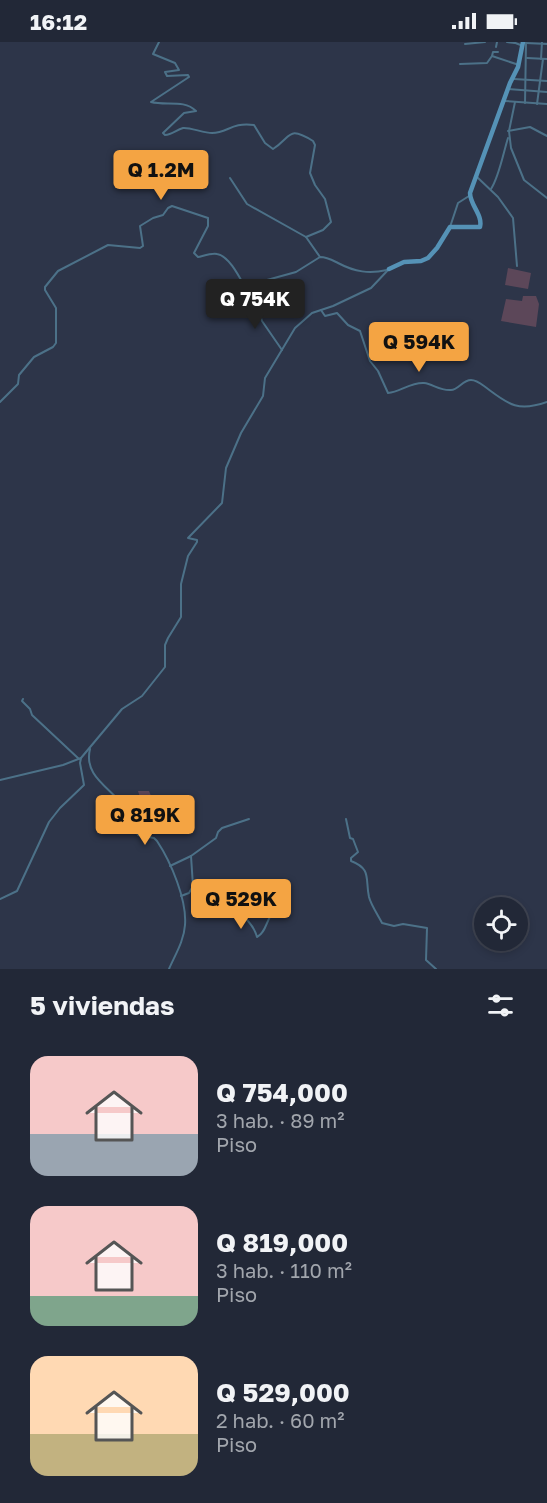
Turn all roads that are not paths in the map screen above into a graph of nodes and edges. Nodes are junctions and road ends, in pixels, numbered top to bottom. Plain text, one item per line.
1 (159, 42) edge
2 (485, 42) edge
3 (497, 42) edge
4 (507, 42) edge
5 (514, 43) edge
6 (542, 43) edge
7 (465, 44) dead end
8 (524, 44) edge
9 (547, 44) edge
10 (496, 47) dead end
11 (498, 52) dead end
12 (492, 56) junction
13 (527, 58) junction
14 (542, 59) junction
15 (547, 59) edge
16 (460, 64) dead end
17 (518, 68) junction
18 (526, 71) junction
19 (512, 79) junction
20 (526, 80) junction
21 (539, 81) junction
22 (547, 81) edge
23 (508, 89) junction
24 (525, 91) junction
25 (538, 92) junction
26 (547, 92) edge
27 (504, 101) junction
28 (515, 102) junction
29 (525, 103) junction
30 (537, 104) junction
31 (547, 104) edge
32 (508, 132) junction
33 (547, 136) edge
34 (508, 138) junction
35 (477, 177) junction
36 (230, 178) dead end
37 (490, 189) junction
38 (470, 196) junction
39 (547, 198) edge
40 (450, 227) junction
41 (306, 237) junction
42 (320, 256) junction
43 (517, 266) dead end
44 (390, 269) junction
45 (254, 295) junction
46 (321, 309) junction
47 (282, 350) junction
48 (0, 402) edge
49 (547, 402) edge
50 (24, 699) dead end
51 (90, 749) junction
52 (80, 758) junction
53 (0, 780) edge
54 (249, 819) dead end
55 (346, 819) dead end
56 (191, 856) junction
57 (170, 866) junction
58 (193, 884) junction
59 (180, 896) junction
60 (0, 899) edge
61 (275, 910) dead end
62 (169, 969) edge
63 (436, 969) edge

1 - 41 street
2 - 7 street
3 - 10 street
4 - 5 street
5 - 8 street
6 - 8 street
6 - 9 street
6 - 14 street
8 - 13 street
8 - 17 street
11 - 12 street
12 - 16 street
12 - 17 street
13 - 14 street
13 - 18 street
14 - 15 street
14 - 21 street
17 - 18 street
17 - 19 street
18 - 20 street
19 - 20 street
19 - 23 street
20 - 21 street
20 - 24 street
21 - 22 street
21 - 25 street
23 - 24 street
23 - 27 street
24 - 25 street
24 - 29 street
25 - 26 street
25 - 30 street
27 - 28 street
27 - 35 street
28 - 29 street
28 - 32 street
29 - 30 street
30 - 31 street
32 - 33 street
32 - 34 street
34 - 37 street
34 - 39 street
35 - 37 street
35 - 38 street
36 - 41 street
37 - 43 street
38 - 40 street
38 - 40 street
40 - 44 street
41 - 42 street
42 - 44 street
42 - 45 street
44 - 46 street
45 - 47 street
45 - 48 street
46 - 47 street
46 - 49 street
47 - 51 street
50 - 52 street
51 - 52 street
51 - 57 street
52 - 53 street
52 - 60 street
54 - 56 street
55 - 63 street
56 - 57 street
56 - 58 street
57 - 59 street
58 - 59 street
58 - 61 street
59 - 62 street

